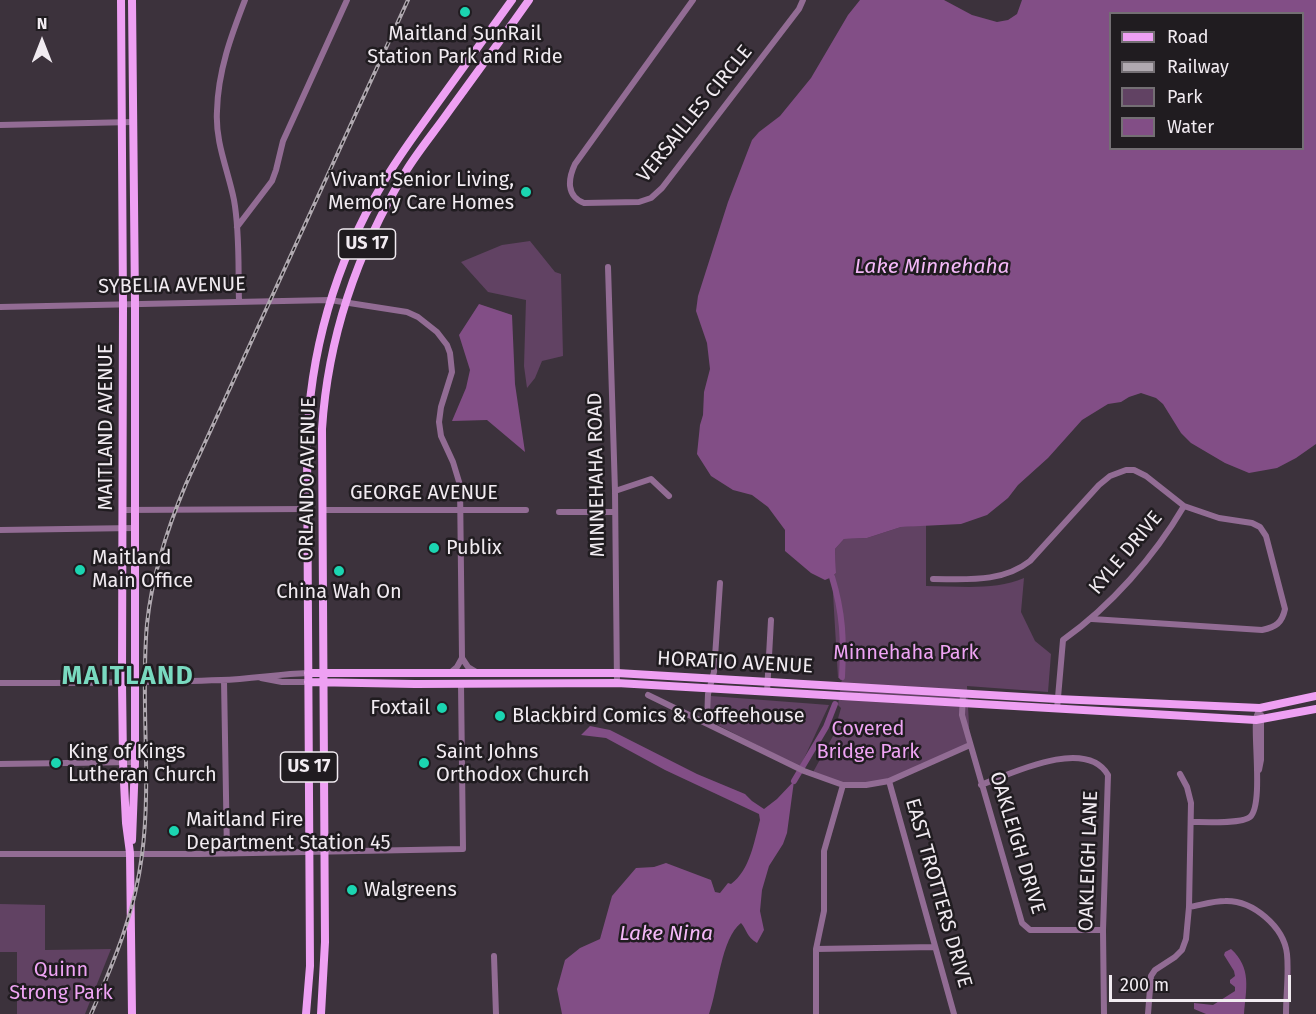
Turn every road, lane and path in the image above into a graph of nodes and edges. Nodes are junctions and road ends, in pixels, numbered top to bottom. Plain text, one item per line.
1 (120, 0) edge
2 (132, 0) edge
3 (245, 0) edge
4 (347, 0) edge
5 (512, 0) edge
6 (530, 0) edge
7 (693, 0) edge
8 (803, 0) edge
9 (491, 28) junction
10 (506, 32) junction
11 (122, 122) junction
12 (133, 122) junction
13 (0, 125) edge
14 (237, 228) junction
15 (608, 267) dead end
16 (330, 300) junction
17 (239, 301) junction
18 (344, 302) junction
19 (135, 303) junction
20 (123, 304) junction
21 (0, 307) edge
22 (615, 491) junction
23 (669, 496) dead end
24 (1184, 506) junction
25 (307, 509) junction
26 (461, 509) junction
27 (122, 510) junction
28 (134, 510) junction
29 (322, 510) junction
30 (526, 510) dead end
31 (559, 512) dead end
32 (615, 512) junction
33 (122, 528) junction
34 (134, 528) junction
35 (0, 530) edge
36 (933, 579) dead end
37 (720, 583) dead end
38 (771, 620) dead end
39 (1092, 620) junction
40 (122, 621) junction
41 (134, 621) junction
42 (462, 658) junction
43 (308, 673) junction
44 (324, 673) junction
45 (450, 673) junction
46 (478, 673) junction
47 (617, 673) junction
48 (258, 678) junction
49 (712, 678) junction
50 (224, 680) junction
51 (767, 681) junction
52 (122, 682) junction
53 (134, 682) junction
54 (309, 682) junction
55 (0, 683) edge
56 (323, 683) junction
57 (617, 683) junction
58 (465, 684) junction
59 (709, 688) junction
60 (767, 692) junction
61 (963, 693) junction
62 (648, 695) dead end
63 (1316, 696) edge
64 (1057, 699) junction
65 (962, 704) junction
66 (1260, 708) junction
67 (1057, 709) junction
68 (1316, 709) edge
69 (1259, 719) junction
70 (707, 722) junction
71 (970, 745) junction
72 (123, 762) junction
73 (135, 762) junction
74 (0, 764) edge
75 (1180, 774) dead end
76 (889, 781) junction
77 (981, 784) junction
78 (843, 785) junction
79 (1191, 822) junction
80 (309, 851) junction
81 (324, 851) junction
82 (130, 853) junction
83 (227, 853) junction
84 (0, 854) edge
85 (1189, 907) junction
86 (1103, 930) junction
87 (936, 947) junction
88 (816, 949) junction
89 (494, 956) dead end
90 (132, 1014) edge
91 (306, 1014) edge
92 (321, 1014) edge
93 (496, 1014) edge
94 (816, 1014) edge
95 (954, 1014) edge
96 (1104, 1014) edge
97 (1148, 1014) edge
98 (1286, 1014) edge

1 - 11 main road, MAITLAND AVENUE
2 - 12 main road, MAITLAND AVENUE
3 - 14 street
4 - 14 street
5 - 9 main road, ORLANDO AVENUE / US 17
6 - 10 main road, ORLANDO AVENUE / US 17
7 - 8 street, VERSAILLES CIRCLE
9 - 10 street
9 - 16 main road, ORLANDO AVENUE / US 17
10 - 18 main road, ORLANDO AVENUE / US 17
11 - 12 street
11 - 13 street
11 - 20 main road, MAITLAND AVENUE
12 - 19 main road, MAITLAND AVENUE
14 - 17 street
15 - 22 street, MINNEHAHA ROAD
16 - 17 street, SYBELIA AVENUE
16 - 18 street, SYBELIA AVENUE
16 - 25 main road, ORLANDO AVENUE / US 17
17 - 19 street, SYBELIA AVENUE
18 - 26 street, SYBELIA AVENUE
18 - 29 main road, ORLANDO AVENUE / US 17
19 - 20 street, SYBELIA AVENUE
19 - 28 main road, MAITLAND AVENUE
20 - 21 street, SYBELIA AVENUE
20 - 27 main road, MAITLAND AVENUE
22 - 23 street
22 - 32 street, MINNEHAHA ROAD
24 - 36 street
24 - 39 street, KYLE DRIVE
24 - 39 street
25 - 28 street
25 - 43 main road, ORLANDO AVENUE / US 17
26 - 29 street, GEORGE AVENUE
26 - 30 street, GEORGE AVENUE
26 - 42 street, SYBELIA AVENUE
27 - 28 street
27 - 33 main road, MAITLAND AVENUE
28 - 34 main road, MAITLAND AVENUE
29 - 44 main road, ORLANDO AVENUE / US 17
31 - 32 street
32 - 47 street, MINNEHAHA ROAD
33 - 34 street
33 - 35 street
33 - 40 main road, MAITLAND AVENUE
34 - 41 main road, MAITLAND AVENUE
37 - 49 street
38 - 51 street
39 - 64 street, KYLE DRIVE
40 - 41 street
40 - 52 main road, MAITLAND AVENUE
41 - 53 main road, MAITLAND AVENUE
42 - 45 street
42 - 46 street
43 - 44 main road, HORATIO AVENUE
43 - 48 street, HORATIO AVENUE
43 - 54 main road, ORLANDO AVENUE / US 17
44 - 45 main road, HORATIO AVENUE
44 - 56 main road, ORLANDO AVENUE / US 17
45 - 46 main road, HORATIO AVENUE
46 - 47 main road, HORATIO AVENUE
46 - 58 main road
47 - 49 main road, HORATIO AVENUE
47 - 57 street, MINNEHAHA ROAD
48 - 50 street, HORATIO AVENUE
48 - 54 street, HORATIO AVENUE
49 - 51 main road, HORATIO AVENUE
49 - 59 street
50 - 53 street, HORATIO AVENUE
50 - 83 street
51 - 60 street
51 - 61 main road, HORATIO AVENUE
52 - 53 street, HORATIO AVENUE
52 - 55 street, HORATIO AVENUE
52 - 72 main road, MAITLAND AVENUE
53 - 73 main road, MAITLAND AVENUE
54 - 56 main road, HORATIO AVENUE
54 - 80 main road, ORLANDO AVENUE / US 17
56 - 58 main road, HORATIO AVENUE
56 - 81 main road, ORLANDO AVENUE / US 17
57 - 58 main road, HORATIO AVENUE
57 - 59 main road, HORATIO AVENUE
58 - 81 street
59 - 60 main road, HORATIO AVENUE
59 - 70 street
60 - 65 main road, HORATIO AVENUE
61 - 64 main road, HORATIO AVENUE
61 - 65 street, OAKLEIGH DRIVE
62 - 70 street
63 - 66 main road, HORATIO AVENUE
64 - 66 main road, HORATIO AVENUE
64 - 67 street, KYLE DRIVE
65 - 67 main road, HORATIO AVENUE
65 - 71 street, OAKLEIGH DRIVE
66 - 69 street
67 - 69 main road, HORATIO AVENUE
68 - 69 main road, HORATIO AVENUE
69 - 79 street
70 - 78 street
71 - 76 street
71 - 77 street, OAKLEIGH DRIVE
72 - 73 street
72 - 74 street
72 - 82 main road, MAITLAND AVENUE
73 - 82 main road, MAITLAND AVENUE
75 - 79 street
76 - 78 street
76 - 87 street, EAST TROTTERS DRIVE
77 - 86 street, OAKLEIGH DRIVE
77 - 86 street, OAKLEIGH LANE
78 - 88 street
79 - 85 street
80 - 81 street
80 - 83 street
80 - 91 main road, ORLANDO AVENUE / US 17
81 - 92 main road, ORLANDO AVENUE / US 17
82 - 83 street
82 - 84 street
82 - 90 main road, MAITLAND AVENUE
85 - 97 street
85 - 98 street
86 - 96 street, OAKLEIGH LANE
87 - 88 street
87 - 95 street, EAST TROTTERS DRIVE
88 - 94 street
89 - 93 street

